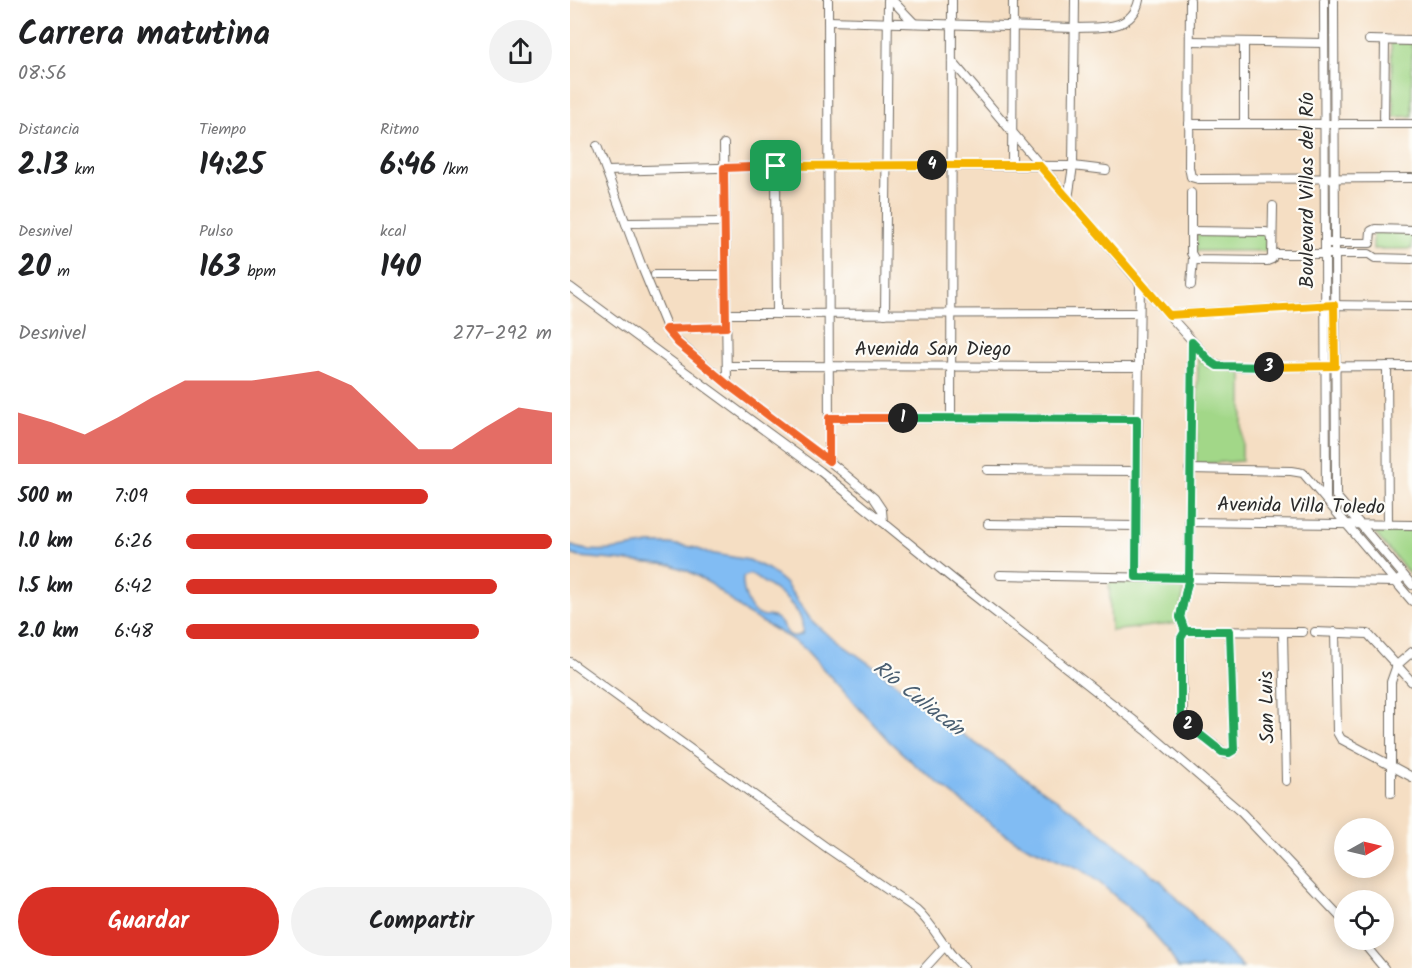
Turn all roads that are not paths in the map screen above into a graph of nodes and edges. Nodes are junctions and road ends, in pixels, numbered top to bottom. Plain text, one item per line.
1 (828, 0) edge
2 (890, 0) edge
3 (952, 0) edge
4 (1013, 0) edge
5 (1075, 0) edge
6 (1139, 0) edge
7 (1190, 0) edge
8 (1324, 0) edge
9 (1334, 0) edge
10 (828, 21) junction
11 (888, 22) junction
12 (914, 23) junction
13 (952, 24) junction
14 (1013, 27) junction
15 (1075, 28) junction
16 (1369, 40) dead end
17 (1385, 40) junction
18 (1190, 41) junction
19 (1412, 41) edge
20 (1244, 42) junction
21 (1324, 43) junction
22 (952, 61) junction
23 (1189, 124) junction
24 (1244, 124) junction
25 (1329, 124) junction
26 (1384, 124) junction
27 (1412, 124) edge
28 (1012, 131) junction
29 (724, 144) dead end
30 (597, 146) dead end
31 (828, 165) junction
32 (887, 165) junction
33 (951, 165) junction
34 (1012, 165) junction
35 (1039, 165) junction
36 (776, 166) junction
37 (1073, 166) junction
38 (724, 168) junction
39 (1106, 170) dead end
40 (606, 171) junction
41 (1412, 178) edge
42 (1329, 179) junction
43 (1191, 193) dead end
44 (1068, 199) junction
45 (1273, 206) dead end
46 (724, 222) junction
47 (626, 223) junction
48 (1412, 230) edge
49 (1191, 231) junction
50 (1272, 240) junction
51 (1329, 243) junction
52 (1272, 254) junction
53 (1329, 254) junction
54 (1412, 258) edge
55 (1196, 259) junction
56 (725, 274) junction
57 (655, 275) dead end
58 (1140, 283) junction
59 (1191, 285) dead end
60 (570, 287) edge
61 (1330, 305) junction
62 (1412, 306) edge
63 (1139, 313) junction
64 (726, 314) junction
65 (777, 314) junction
66 (828, 314) junction
67 (885, 314) junction
68 (951, 314) junction
69 (1169, 315) junction
70 (726, 327) junction
71 (666, 329) junction
72 (1192, 342) junction
73 (727, 366) junction
74 (828, 366) junction
75 (951, 366) junction
76 (1330, 366) junction
77 (1387, 366) junction
78 (1412, 366) edge
79 (1138, 367) junction
80 (727, 384) junction
81 (829, 418) junction
82 (951, 418) junction
83 (1137, 419) junction
84 (829, 461) junction
85 (1189, 469) junction
86 (987, 470) dead end
87 (1137, 471) junction
88 (1326, 498) junction
89 (883, 522) junction
90 (1189, 522) junction
91 (988, 524) dead end
92 (1349, 525) junction
93 (1360, 525) junction
94 (1388, 525) junction
95 (1412, 525) edge
96 (1136, 526) junction
97 (1000, 575) dead end
98 (1404, 576) junction
99 (1136, 577) junction
100 (1189, 578) junction
101 (1396, 582) junction
102 (1412, 585) edge
103 (1412, 601) edge
104 (1185, 631) junction
105 (1230, 631) junction
106 (1283, 632) junction
107 (1303, 632) dead end
108 (1315, 632) dead end
109 (1335, 632) junction
110 (1412, 652) edge
111 (570, 662) edge
112 (1397, 665) junction
113 (1412, 682) edge
114 (1391, 767) junction
115 (1412, 777) edge
116 (1286, 781) dead end
117 (1391, 793) dead end
118 (1334, 910) edge
119 (946, 945) junction
120 (1369, 950) edge
121 (925, 968) edge
122 (964, 968) edge
123 (1384, 968) edge

1 - 10 street
2 - 11 street
2 - 12 street
3 - 13 street
4 - 14 street
5 - 15 street
6 - 15 street
7 - 18 street
8 - 21 street, Boulevard Villas del Río
9 - 25 street, Boulevard Villas del Río
10 - 11 street
10 - 31 street
11 - 12 street
11 - 32 street
12 - 13 street
13 - 14 street
13 - 22 street
14 - 15 street
14 - 28 street
15 - 37 street
16 - 17 street
17 - 19 street
17 - 26 street
18 - 20 street
18 - 23 street
20 - 21 street
20 - 24 street
21 - 25 street, Boulevard Villas del Río
22 - 28 street
22 - 33 street
23 - 24 street
23 - 42 street
24 - 25 street
25 - 26 street
25 - 42 street, Boulevard Villas del Río
26 - 27 street
28 - 34 street
28 - 35 street
29 - 38 street
30 - 40 street
31 - 32 street
31 - 36 street
31 - 66 street
32 - 33 street
32 - 67 street
33 - 34 street
33 - 68 street
34 - 35 street
35 - 37 street
35 - 44 street
36 - 38 street
36 - 65 street
37 - 39 street
37 - 44 street
38 - 40 street
38 - 46 street
40 - 47 street
41 - 42 street
42 - 51 street, Boulevard Villas del Río
43 - 49 street
44 - 58 street
45 - 50 street
46 - 47 street
46 - 56 street
47 - 71 street
48 - 51 street
49 - 50 street
49 - 55 street
50 - 52 street
51 - 53 street, Boulevard Villas del Río
52 - 53 street
52 - 55 street
53 - 54 street
53 - 61 street, Boulevard Villas del Río
55 - 59 street
56 - 57 street
56 - 64 street
58 - 63 street
58 - 69 street
60 - 89 street
61 - 62 street
61 - 69 street
61 - 76 street, Boulevard Villas del Río
63 - 68 street
63 - 79 street
64 - 65 street
64 - 70 street
65 - 66 street
66 - 67 street
66 - 74 street
67 - 68 street
68 - 75 street
69 - 72 street
70 - 71 street
70 - 73 street
71 - 80 street
72 - 76 street
72 - 85 street
73 - 74 street, Avenida San Diego
73 - 80 street
74 - 75 street, Avenida San Diego
74 - 81 street
75 - 79 street, Avenida San Diego
75 - 82 street
76 - 77 street
76 - 88 street, Boulevard Villas del Río
76 - 93 street, Boulevard Villas del Río
77 - 78 street
77 - 94 street
79 - 83 street
80 - 84 street
81 - 82 street
81 - 84 street
82 - 83 street
83 - 87 street
84 - 89 street
85 - 88 street
85 - 90 street
86 - 87 street
87 - 96 street
88 - 92 street
89 - 118 street
90 - 92 street, Avenida Villa Toledo
90 - 100 street
91 - 96 street
92 - 93 street, Avenida Villa Toledo
92 - 101 street
93 - 94 street, Avenida Villa Toledo
93 - 98 street, Boulevard Villas del Río
94 - 95 street, Avenida Villa Toledo
96 - 99 street
97 - 99 street
98 - 101 street
98 - 102 street, Boulevard Villas del Río
99 - 100 street
100 - 101 street
100 - 104 street
101 - 103 street
104 - 105 street
104 - 105 street
105 - 106 street
106 - 107 street
106 - 116 street, San Luis
108 - 109 street
109 - 112 street
109 - 114 street
110 - 112 street
111 - 119 street
112 - 113 street
112 - 114 street
114 - 115 street
114 - 117 street
119 - 121 street
119 - 122 street
120 - 123 street

